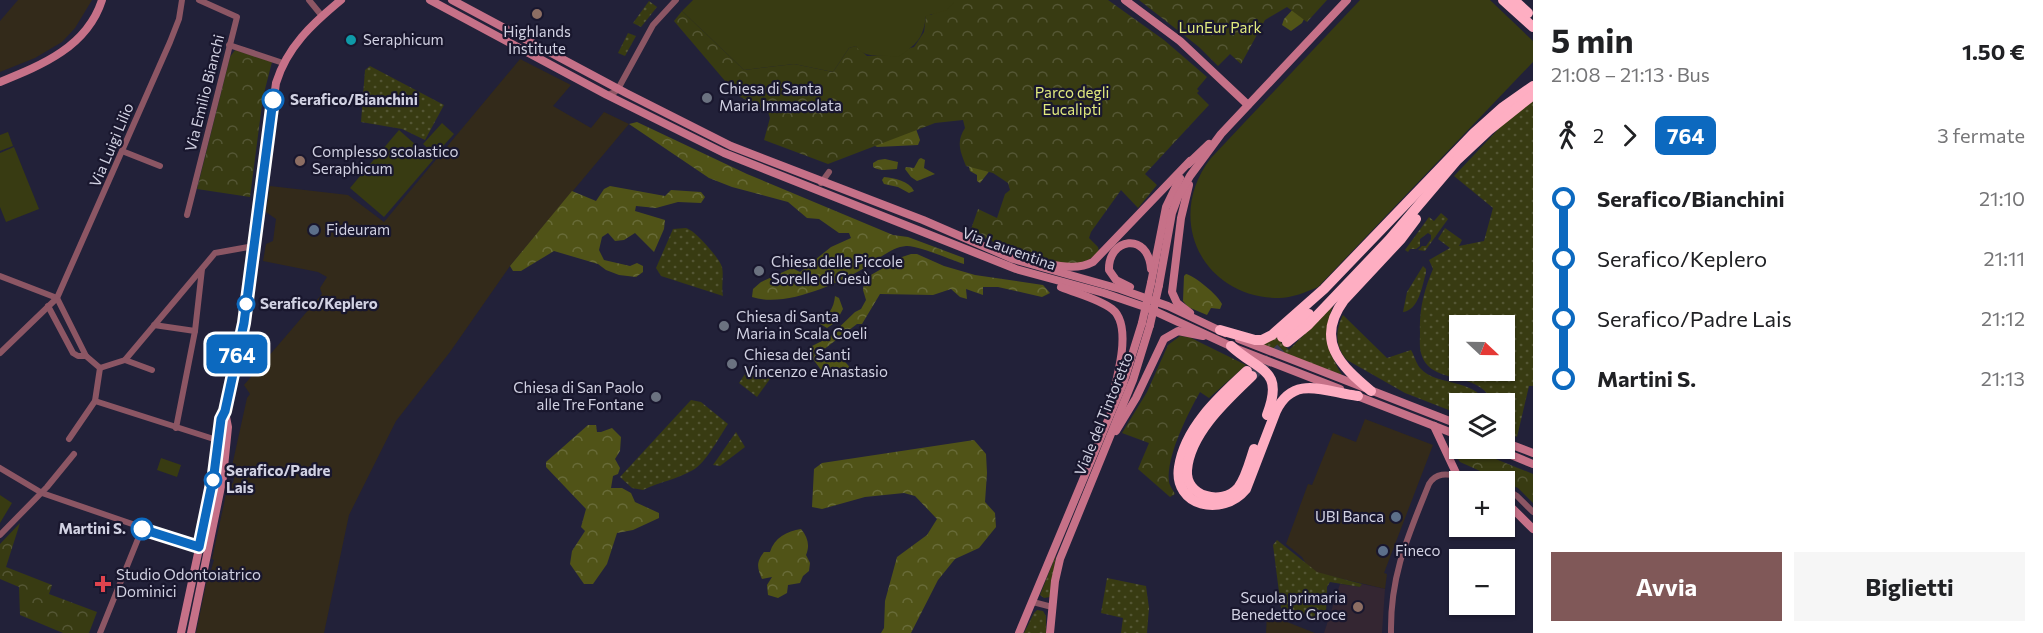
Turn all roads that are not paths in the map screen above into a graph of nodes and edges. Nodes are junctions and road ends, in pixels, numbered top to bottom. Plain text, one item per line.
1 (102, 0) edge
2 (182, 0) edge
3 (199, 0) edge
4 (309, 0) edge
5 (341, 0) edge
6 (430, 0) edge
7 (452, 0) edge
8 (665, 0) edge
9 (676, 0) edge
10 (1125, 0) edge
11 (1347, 0) edge
12 (1503, 0) edge
13 (1514, 0) edge
14 (670, 6) junction
15 (322, 16) junction
16 (1533, 18) edge
17 (1533, 27) edge
18 (229, 45) junction
19 (562, 58) junction
20 (283, 63) junction
21 (557, 67) junction
22 (0, 82) edge
23 (618, 89) junction
24 (1531, 92) edge
25 (607, 94) junction
26 (1248, 105) junction
27 (122, 151) junction
28 (1195, 162) junction
29 (160, 166) dead end
30 (829, 172) dead end
31 (1444, 176) junction
32 (1432, 177) junction
33 (821, 181) junction
34 (819, 192) junction
35 (187, 214) dead end
36 (254, 246) junction
37 (1013, 259) junction
38 (203, 268) junction
39 (1028, 273) junction
40 (0, 276) edge
41 (1155, 284) junction
42 (57, 298) junction
43 (48, 306) junction
44 (1168, 306) junction
45 (1197, 320) junction
46 (154, 324) junction
47 (1146, 324) junction
48 (195, 331) junction
49 (1215, 333) junction
50 (1231, 346) junction
51 (0, 353) edge
52 (86, 356) junction
53 (125, 360) junction
54 (100, 368) junction
55 (152, 370) dead end
56 (1371, 392) junction
57 (1358, 396) junction
58 (95, 401) junction
59 (1109, 414) junction
60 (1449, 421) edge
61 (1434, 426) junction
62 (176, 428) junction
63 (1449, 432) edge
64 (69, 439) dead end
65 (222, 442) junction
66 (1515, 446) edge
67 (1104, 452) junction
68 (1533, 453) edge
69 (74, 454) dead end
70 (1515, 457) edge
71 (1533, 464) edge
72 (0, 468) edge
73 (1455, 471) edge
74 (1449, 475) edge
75 (42, 493) junction
76 (1515, 494) edge
77 (1075, 510) junction
78 (1515, 511) edge
79 (1533, 512) edge
80 (142, 529) junction
81 (1533, 529) edge
82 (0, 535) edge
83 (203, 548) junction
84 (1033, 602) junction
85 (1052, 607) junction
86 (100, 633) edge
87 (181, 633) edge
88 (191, 633) edge
89 (1020, 633) edge
90 (1050, 633) edge
91 (1391, 633) edge

1 - 22 main road
2 - 27 street, Via Luigi Lilio
3 - 18 street, Via Emilio Bianchi
4 - 15 street
5 - 15 main road
6 - 21 main road, Via Laurentina
7 - 19 main road, Via Laurentina
8 - 14 street
9 - 14 street
10 - 26 main road
11 - 26 main road
12 - 17 highway
13 - 16 highway
14 - 23 street
15 - 20 main road
18 - 20 street
18 - 35 street, Via Emilio Bianchi
19 - 21 street
19 - 23 main road, Via Laurentina
20 - 36 main road
21 - 25 main road, Via Laurentina
23 - 25 street
23 - 33 main road, Via Laurentina
24 - 31 highway
24 - 32 highway
25 - 34 main road, Via Laurentina
26 - 28 main road
27 - 29 street
27 - 42 street, Via Luigi Lilio
28 - 37 main road
28 - 41 main road
28 - 45 main road
30 - 33 street
31 - 32 highway
31 - 56 highway
32 - 49 highway
33 - 34 street
33 - 37 main road, Via Laurentina
34 - 39 main road, Via Laurentina
36 - 38 street
36 - 65 main road
37 - 44 main road, Via Laurentina
38 - 46 street
38 - 48 street
39 - 49 main road, Via Laurentina
39 - 59 main road
40 - 42 street
41 - 44 main road
41 - 47 main road, bridge
42 - 43 street
42 - 52 street
43 - 51 street
43 - 52 street
44 - 45 main road, Via Laurentina
45 - 49 main road, Via Laurentina
46 - 48 street
46 - 53 street
47 - 59 main road, Viale del Tintoretto
47 - 67 main road, Viale del Tintoretto
48 - 62 street
49 - 50 main road, Via Laurentina
49 - 56 main road, Via Laurentina
49 - 67 main road
50 - 57 main road, Via Laurentina
50 - 57 highway
52 - 54 street
53 - 54 street
53 - 55 street
54 - 58 street
56 - 60 main road, Via Laurentina
57 - 61 main road, Via Laurentina
58 - 62 street
58 - 64 street
59 - 77 main road, Viale del Tintoretto
61 - 63 main road, Via Laurentina
61 - 73 main road
62 - 65 street
65 - 83 main road
66 - 68 main road
67 - 77 main road, Viale del Tintoretto
69 - 75 street
70 - 71 main road
72 - 75 street
74 - 91 street
75 - 80 street
75 - 82 street
76 - 79 street
77 - 84 main road, Viale del Tintoretto
77 - 85 main road, Viale del Tintoretto
78 - 81 main road
80 - 83 street
80 - 86 street
83 - 87 main road
83 - 88 main road
84 - 85 street
84 - 89 main road, Viale del Tintoretto
85 - 90 main road, Viale del Tintoretto

